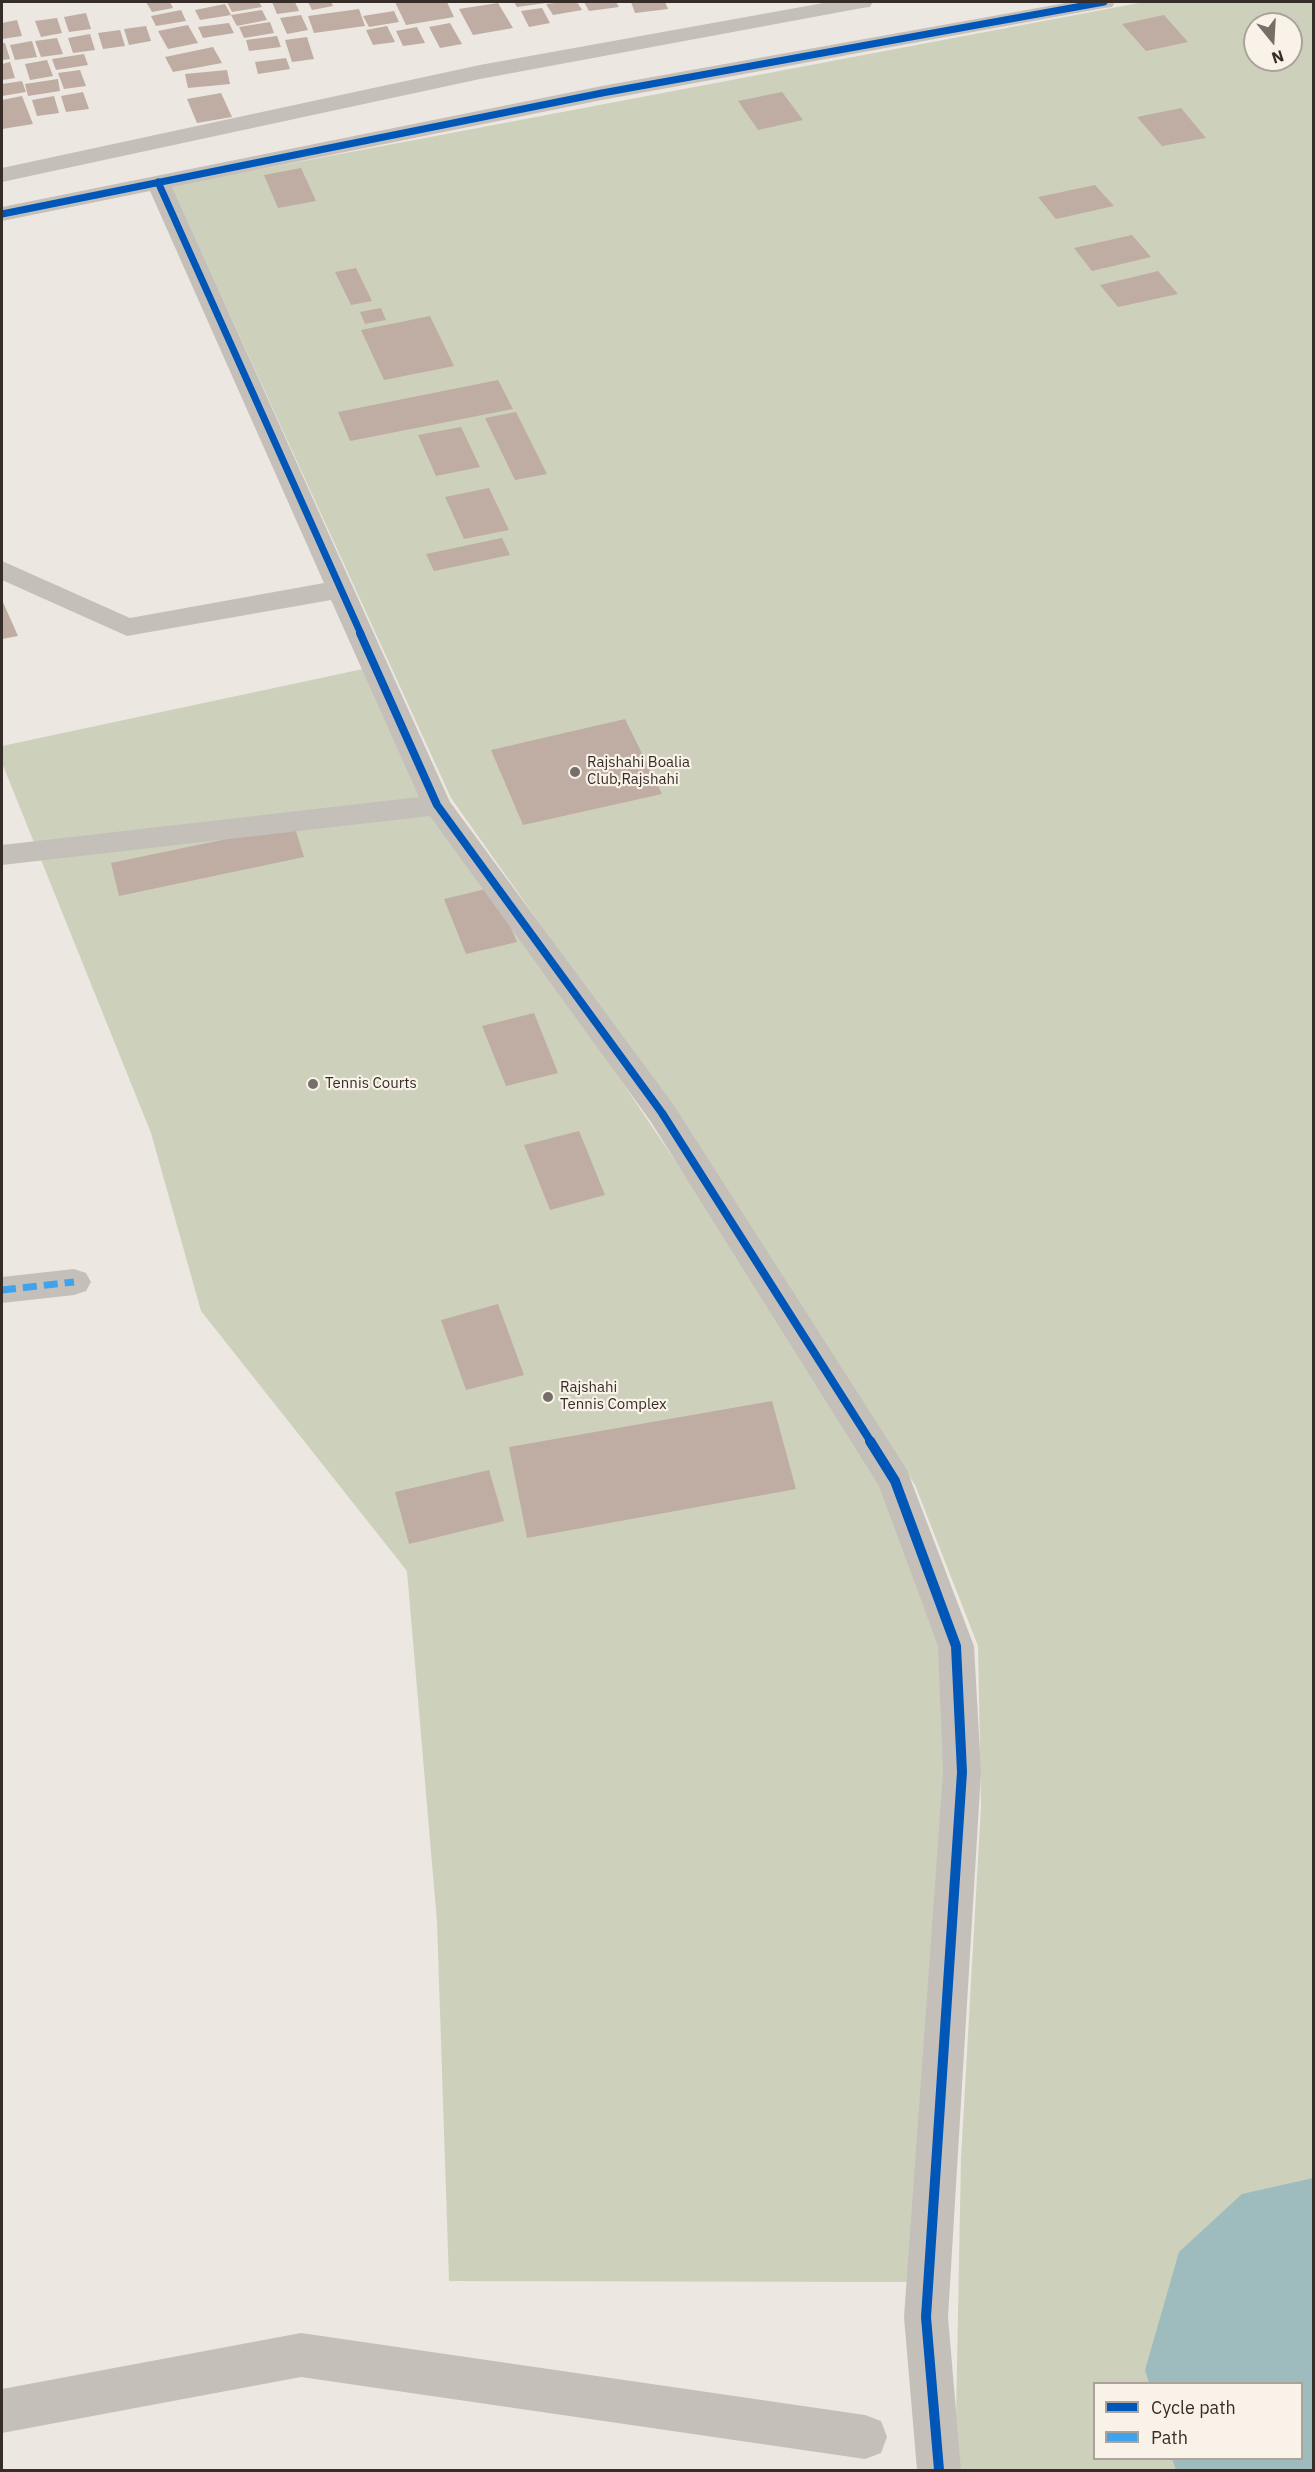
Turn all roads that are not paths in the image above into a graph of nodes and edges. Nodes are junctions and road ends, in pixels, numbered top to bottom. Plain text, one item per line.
1 (862, 2) edge
2 (1104, 2) edge
3 (2, 175) edge
4 (158, 182) junction
5 (2, 214) edge
6 (2, 570) edge
7 (342, 589) junction
8 (437, 805) junction
9 (2, 855) edge
10 (74, 1282) dead end
11 (2, 1290) edge
12 (2, 2411) edge
13 (865, 2437) dead end
14 (939, 2470) edge

1 - 3 street
2 - 4 street
4 - 5 street
4 - 7 street
6 - 7 street
7 - 8 street
8 - 9 street
8 - 14 street
10 - 11 street
12 - 13 street

